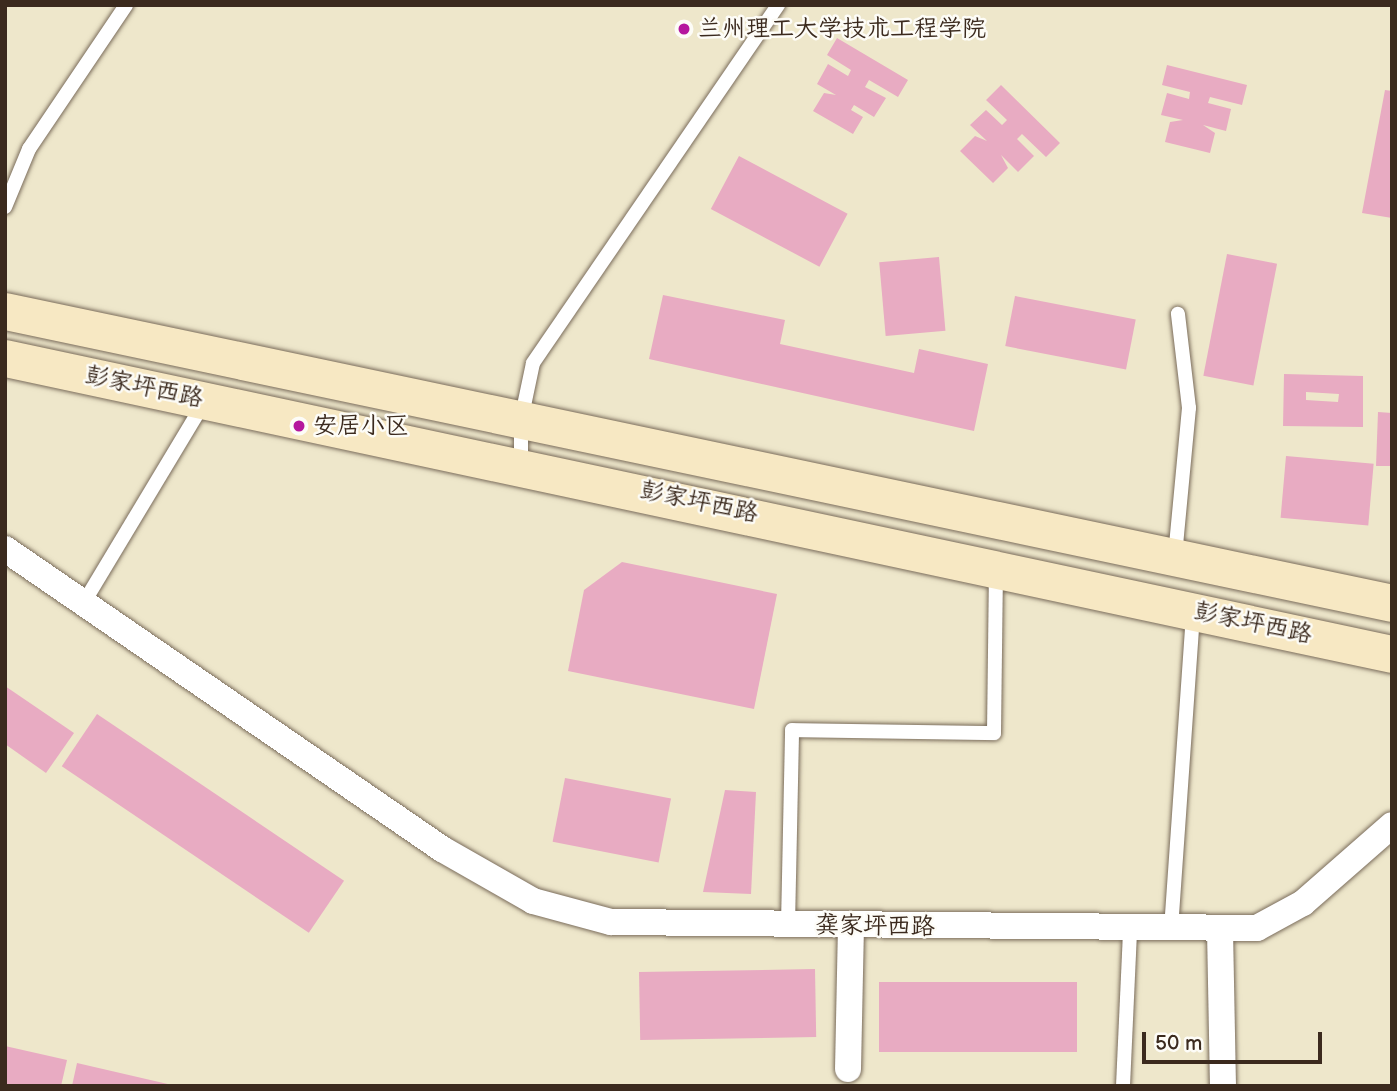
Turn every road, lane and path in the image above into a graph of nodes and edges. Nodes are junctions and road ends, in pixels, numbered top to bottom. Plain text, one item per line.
1 (126, 5) edge
2 (778, 5) edge
3 (5, 207) edge
4 (5, 311) edge
5 (1178, 314) dead end
6 (5, 358) edge
7 (205, 399) junction
8 (521, 420) junction
9 (521, 466) junction
10 (5, 549) edge
11 (1175, 558) junction
12 (996, 566) junction
13 (1392, 603) edge
14 (83, 604) junction
15 (1193, 610) junction
16 (1392, 654) edge
17 (1392, 825) edge
18 (788, 925) junction
19 (851, 926) junction
20 (1130, 929) junction
21 (1171, 929) junction
22 (1220, 929) junction
23 (848, 1069) dead end
24 (1122, 1086) edge
25 (1223, 1086) edge

1 - 3 lane
2 - 8 lane
4 - 8 main road, 彭家坪西路
5 - 11 lane
6 - 7 main road, 彭家坪西路
7 - 9 main road, 彭家坪西路
7 - 14 lane
8 - 9 lane
8 - 11 main road, 彭家坪西路
9 - 12 main road, 彭家坪西路
10 - 14 street, 龚家坪西路
11 - 13 main road, 彭家坪西路
12 - 15 main road, 彭家坪西路
12 - 18 lane
14 - 18 street, 龚家坪西路
15 - 16 main road, 彭家坪西路
15 - 21 lane
17 - 22 street, 龚家坪西路
18 - 19 street, 龚家坪西路
19 - 20 street, 龚家坪西路
19 - 23 street
20 - 21 street, 龚家坪西路
20 - 24 lane
21 - 22 street, 龚家坪西路
22 - 25 street

